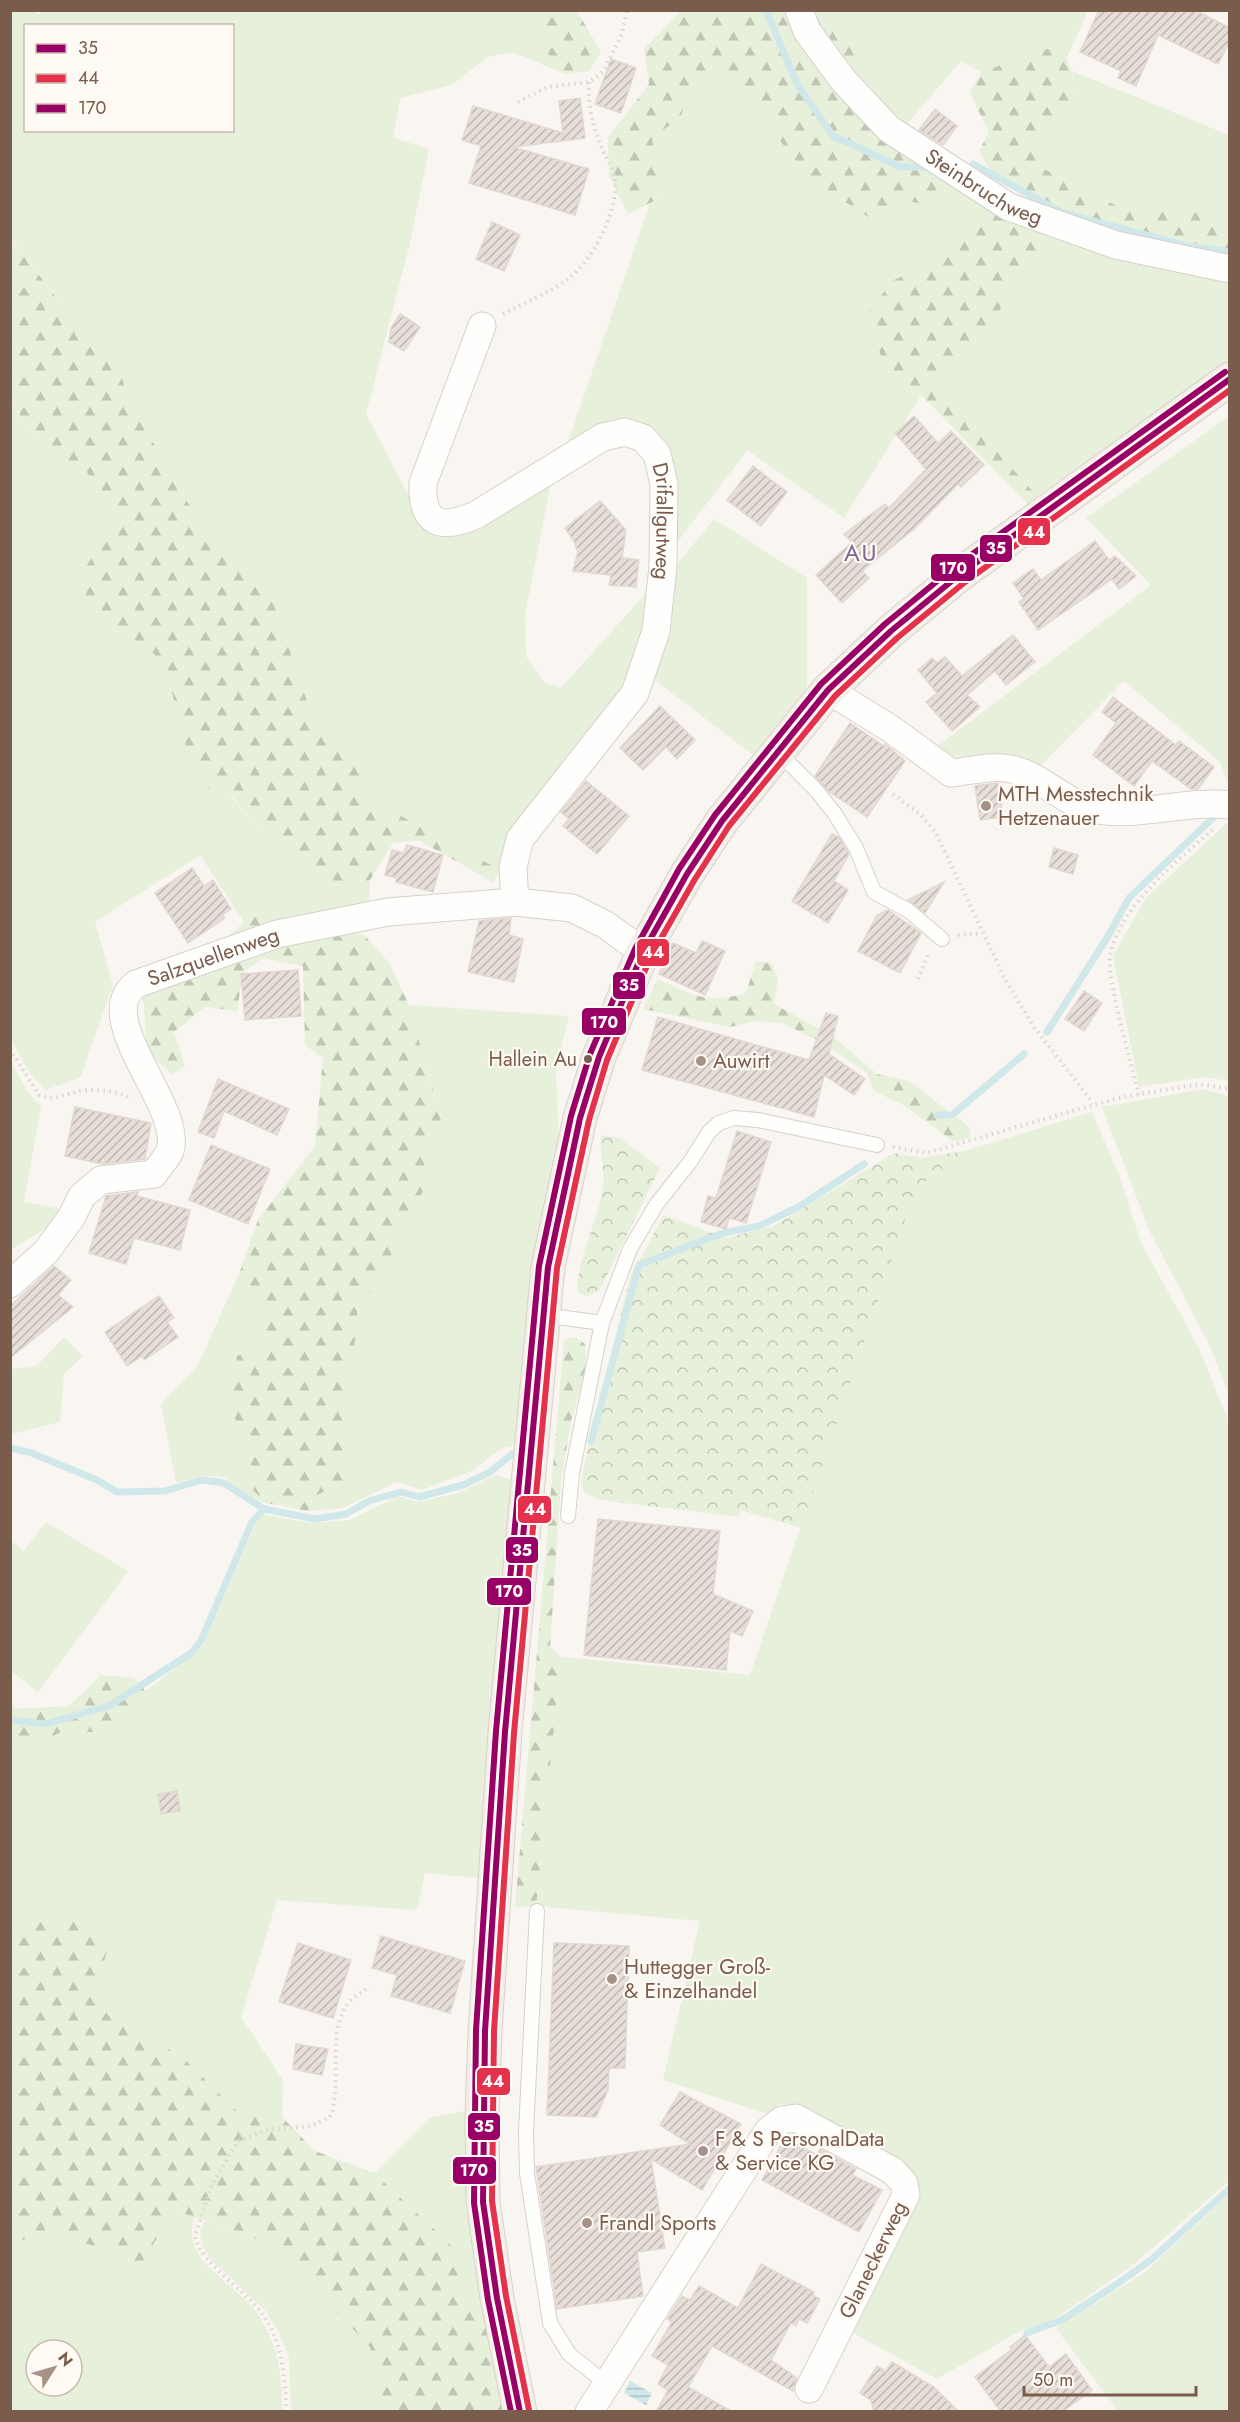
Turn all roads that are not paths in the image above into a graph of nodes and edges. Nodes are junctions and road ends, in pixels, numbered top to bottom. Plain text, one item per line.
1 (799, 10) edge
2 (1230, 269) edge
3 (482, 326) road end
4 (1230, 379) edge
5 (828, 690) junction
6 (778, 752) junction
7 (1222, 816) edge
8 (515, 902) junction
9 (942, 939) dead end
10 (644, 952) junction
11 (877, 1144) road end
12 (10, 1284) edge
13 (543, 1315) junction
14 (602, 1323) junction
15 (568, 1516) dead end
16 (537, 1911) dead end
17 (607, 2384) junction
18 (809, 2389) dead end
19 (520, 2412) edge
20 (589, 2412) edge

1 - 2 street, Steinbruchweg
3 - 8 street, Drifallgutweg
4 - 5 main road
5 - 6 main road
5 - 7 street
6 - 9 lane
6 - 10 main road
8 - 10 street, Salzquellenweg
8 - 12 street, Salzquellenweg
10 - 13 main road
11 - 14 lane
13 - 14 lane
13 - 19 main road
14 - 15 lane
16 - 17 lane
17 - 18 street, Glaneckerweg
17 - 20 street, Glaneckerweg

